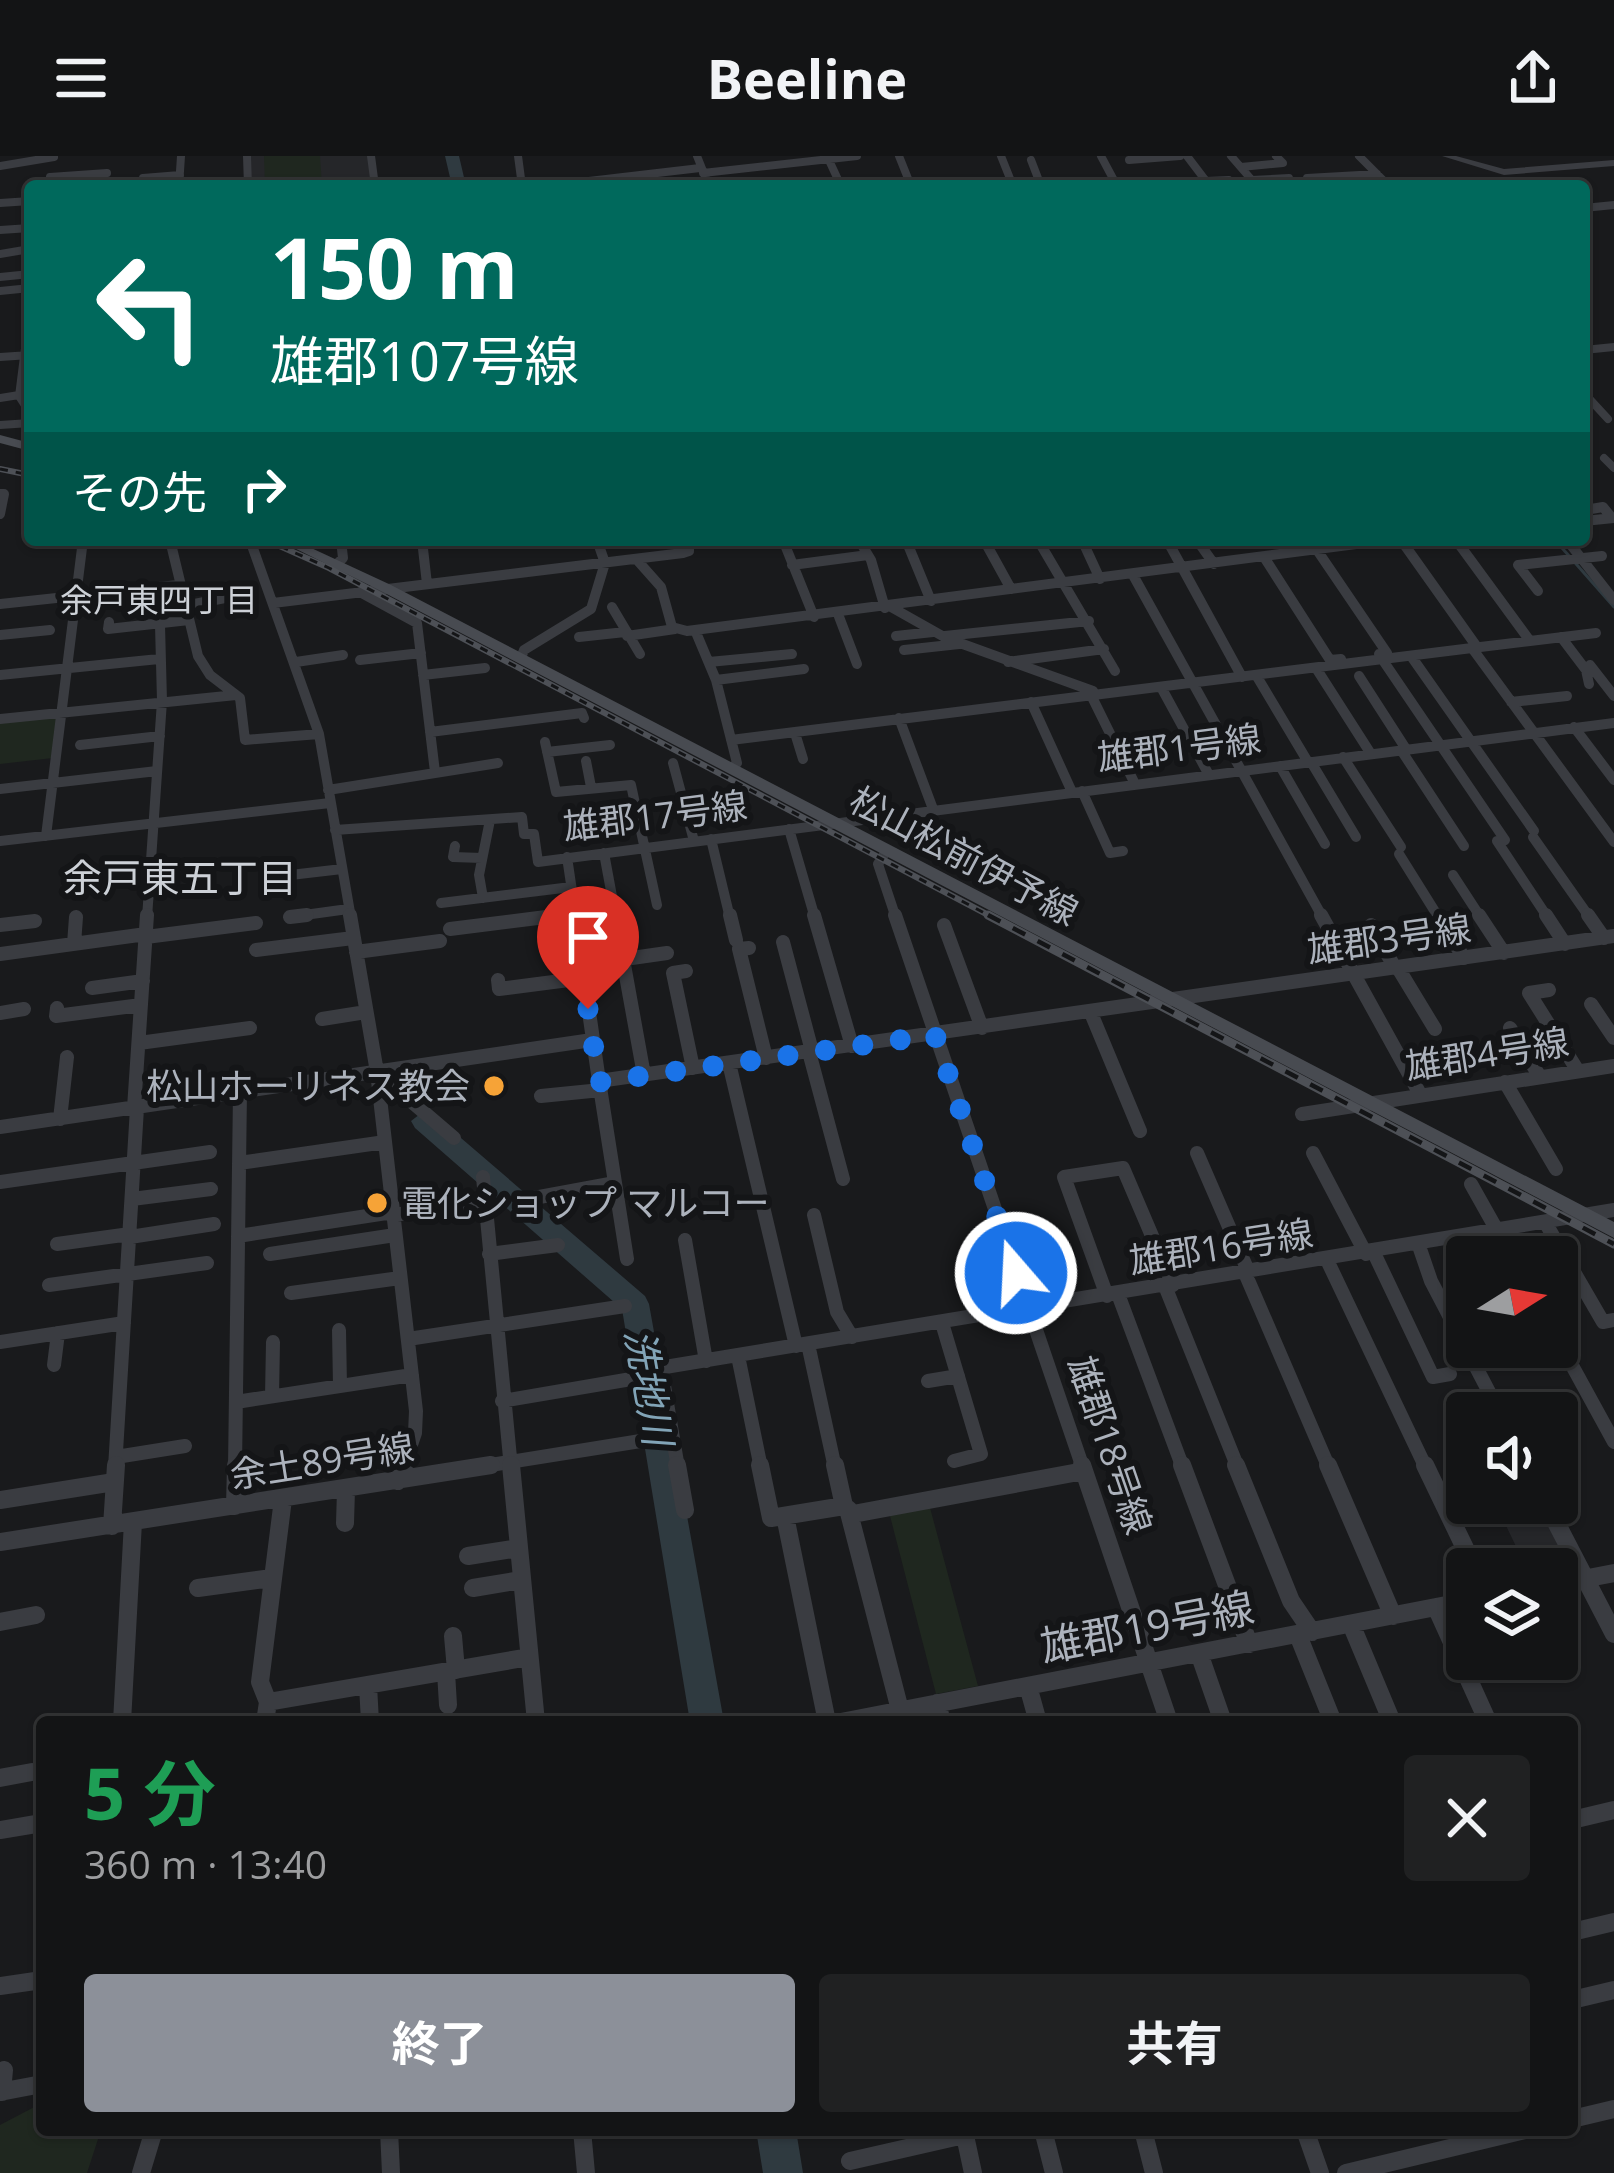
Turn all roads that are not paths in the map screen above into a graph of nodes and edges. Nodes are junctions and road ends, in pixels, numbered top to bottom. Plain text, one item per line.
1 (697, 156) edge
2 (855, 156) edge
3 (1183, 156) edge
4 (1232, 156) edge
5 (1276, 156) edge
6 (1359, 156) edge
7 (1446, 156) edge
8 (54, 157) edge
9 (828, 158) edge
10 (1134, 158) edge
11 (1035, 163) dead end
12 (1614, 163) edge
13 (1241, 167) junction
14 (701, 171) junction
15 (1, 172) edge
16 (103, 172) dead end
17 (1377, 175) junction
18 (142, 178) dead end
19 (1288, 178) dead end
20 (1307, 178) dead end
21 (60, 180) edge
22 (167, 180) edge
23 (608, 180) edge
24 (706, 180) edge
25 (1041, 180) edge
26 (1205, 180) edge
27 (1252, 180) edge
28 (1275, 180) edge
29 (1382, 180) edge
30 (24, 392) edge
31 (0, 398) edge
32 (1590, 400) edge
33 (1608, 419) dead end
34 (1604, 458) dead end
35 (1614, 468) edge
36 (0, 494) edge
37 (0, 514) edge
38 (1610, 518) edge
39 (1614, 533) edge
40 (82, 546) edge
41 (171, 546) edge
42 (252, 546) edge
43 (298, 546) edge
44 (340, 546) edge
45 (423, 546) edge
46 (599, 546) edge
47 (688, 546) edge
48 (785, 546) edge
49 (863, 546) edge
50 (908, 546) edge
51 (987, 546) edge
52 (1042, 546) edge
53 (1085, 546) edge
54 (1170, 546) edge
55 (1201, 546) edge
56 (1266, 546) edge
57 (1318, 546) edge
58 (1405, 546) edge
59 (1460, 546) edge
60 (1570, 546) edge
61 (868, 555) junction
62 (1603, 556) dead end
63 (1269, 557) junction
64 (1576, 559) junction
65 (637, 560) junction
66 (338, 563) junction
67 (605, 563) junction
68 (1214, 564) junction
69 (792, 565) junction
70 (1180, 568) junction
71 (1132, 575) junction
72 (1100, 579) junction
73 (1614, 581) edge
74 (1064, 583) junction
75 (1599, 583) junction
76 (427, 584) junction
77 (178, 585) junction
78 (386, 588) junction
79 (1011, 589) junction
80 (1538, 591) dead end
81 (360, 592) junction
82 (982, 593) junction
83 (75, 596) junction
84 (225, 598) dead end
85 (1614, 600) edge
86 (931, 601) junction
87 (273, 603) junction
88 (0, 604) edge
89 (184, 606) junction
90 (613, 607) dead end
91 (888, 607) junction
92 (989, 607) dead end
93 (838, 614) junction
94 (814, 617) junction
95 (189, 620) junction
96 (1089, 621) junction
97 (109, 622) dead end
98 (160, 625) junction
99 (676, 629) junction
100 (50, 630) dead end
101 (695, 630) junction
102 (1561, 633) junction
103 (1596, 633) dead end
104 (626, 634) junction
105 (938, 634) junction
106 (0, 635) edge
107 (896, 636) dead end
108 (579, 637) dead end
109 (1530, 641) junction
110 (961, 644) junction
111 (1474, 648) junction
112 (1104, 649) junction
113 (904, 650) dead end
114 (421, 653) junction
115 (640, 654) dead end
116 (792, 654) dead end
117 (343, 656) dead end
118 (1411, 656) junction
119 (1380, 657) junction
120 (159, 658) junction
121 (521, 658) junction
122 (361, 660) dead end
123 (296, 662) junction
124 (709, 662) junction
125 (1007, 662) junction
126 (857, 664) dead end
127 (66, 668) junction
128 (485, 668) dead end
129 (1316, 668) junction
130 (804, 669) dead end
131 (1115, 671) dead end
132 (0, 675) edge
133 (424, 675) junction
134 (1249, 676) junction
135 (1359, 676) dead end
136 (716, 680) junction
137 (1191, 683) junction
138 (1161, 687) junction
139 (236, 695) junction
140 (1098, 695) junction
141 (1567, 696) dead end
142 (1614, 696) edge
143 (162, 701) junction
144 (1031, 702) junction
145 (1510, 702) junction
146 (60, 712) junction
147 (0, 718) edge
148 (584, 718) dead end
149 (899, 718) junction
150 (1614, 723) edge
151 (1574, 728) junction
152 (430, 731) junction
153 (1532, 732) junction
154 (795, 733) junction
155 (319, 734) junction
156 (160, 736) junction
157 (731, 740) junction
158 (1469, 741) junction
159 (602, 744) dead end
160 (80, 745) dead end
161 (1439, 745) junction
162 (1404, 749) junction
163 (1371, 754) junction
164 (1343, 757) junction
165 (802, 758) dead end
166 (586, 761) dead end
167 (1309, 762) junction
168 (498, 763) dead end
169 (673, 763) dead end
170 (1280, 766) junction
171 (732, 768) junction
172 (157, 771) junction
173 (1239, 771) junction
174 (435, 772) junction
175 (1209, 775) junction
176 (1614, 780) edge
177 (52, 783) junction
178 (1135, 784) junction
179 (591, 787) junction
180 (0, 789) edge
181 (1077, 791) junction
182 (329, 796) junction
183 (933, 809) junction
184 (490, 820) junction
185 (834, 822) junction
186 (154, 824) junction
187 (335, 830) junction
188 (789, 830) junction
189 (46, 836) junction
190 (1356, 837) dead end
191 (710, 839) junction
192 (0, 841) edge
193 (694, 842) junction
194 (1614, 842) edge
195 (1325, 844) dead end
196 (455, 846) dead end
197 (1464, 846) dead end
198 (646, 848) junction
199 (886, 850) junction
200 (1123, 851) dead end
201 (604, 853) junction
202 (567, 857) junction
203 (482, 858) junction
204 (342, 869) junction
205 (1453, 874) dead end
206 (282, 876) dead end
207 (571, 886) junction
208 (483, 898) junction
209 (441, 903) dead end
210 (657, 905) dead end
211 (348, 909) junction
212 (574, 913) junction
213 (290, 916) dead end
214 (76, 917) dead end
215 (35, 920) dead end
216 (256, 923) dead end
217 (0, 925) edge
218 (944, 926) dead end
219 (1371, 926) dead end
220 (146, 936) junction
221 (1609, 937) edge
222 (736, 940) dead end
223 (782, 943) dead end
224 (1565, 944) junction
225 (68, 945) junction
226 (354, 945) junction
227 (749, 948) dead end
228 (256, 950) dead end
229 (668, 953) dead end
230 (1504, 953) junction
231 (0, 954) edge
232 (1464, 958) junction
233 (625, 959) junction
234 (60, 966) dead end
235 (1397, 968) junction
236 (686, 971) dead end
237 (1353, 974) junction
238 (584, 978) junction
239 (497, 980) dead end
240 (143, 981) junction
241 (92, 988) dead end
242 (1549, 990) dead end
243 (1173, 1000) junction
244 (1591, 1004) dead end
245 (142, 1006) junction
246 (57, 1008) dead end
247 (24, 1010) dead end
248 (0, 1012) edge
249 (366, 1012) junction
250 (1091, 1013) junction
251 (322, 1019) dead end
252 (250, 1028) dead end
253 (982, 1028) junction
254 (1510, 1028) dead end
255 (1435, 1029) dead end
256 (935, 1035) junction
257 (1614, 1038) edge
258 (592, 1040) junction
259 (139, 1043) junction
260 (852, 1046) junction
261 (810, 1052) junction
262 (67, 1057) dead end
263 (766, 1058) junction
264 (729, 1063) junction
265 (1614, 1066) edge
266 (693, 1068) junction
267 (1578, 1071) junction
268 (377, 1072) junction
269 (644, 1075) junction
270 (1540, 1076) junction
271 (1505, 1082) junction
272 (600, 1086) junction
273 (240, 1092) junction
274 (1420, 1094) junction
275 (541, 1096) dead end
276 (1369, 1103) junction
277 (135, 1108) junction
278 (1301, 1114) dead end
279 (60, 1119) junction
280 (0, 1127) edge
281 (1143, 1127) dead end
282 (454, 1138) dead end
283 (385, 1142) junction
284 (210, 1152) dead end
285 (1197, 1153) dead end
286 (1313, 1153) dead end
287 (134, 1163) junction
288 (239, 1163) junction
289 (1557, 1164) dead end
290 (483, 1177) dead end
291 (842, 1179) dead end
292 (0, 1182) edge
293 (615, 1183) junction
294 (1472, 1184) dead end
295 (211, 1189) dead end
296 (132, 1199) junction
297 (524, 1200) dead end
298 (485, 1203) junction
299 (1614, 1210) edge
300 (393, 1214) junction
301 (1584, 1216) junction
302 (819, 1217) dead end
303 (1545, 1222) junction
304 (214, 1224) dead end
305 (1498, 1231) junction
306 (1614, 1231) edge
307 (395, 1235) junction
308 (130, 1236) junction
309 (238, 1236) junction
310 (1501, 1236) edge
311 (685, 1240) dead end
312 (57, 1244) dead end
313 (558, 1245) dead end
314 (1419, 1246) junction
315 (270, 1253) dead end
316 (1370, 1253) junction
317 (489, 1254) junction
318 (627, 1259) dead end
319 (1327, 1260) junction
320 (207, 1263) dead end
321 (1246, 1273) junction
322 (128, 1274) junction
323 (400, 1278) junction
324 (49, 1285) dead end
325 (1169, 1286) junction
326 (291, 1293) dead end
327 (1113, 1295) junction
328 (626, 1306) dead end
329 (1028, 1309) junction
330 (1614, 1320) edge
331 (124, 1323) junction
332 (942, 1323) junction
333 (495, 1326) junction
334 (58, 1333) junction
335 (852, 1337) junction
336 (333, 1340) dead end
337 (408, 1340) junction
338 (0, 1342) edge
339 (802, 1345) junction
340 (268, 1350) dead end
341 (739, 1356) junction
342 (706, 1360) junction
343 (54, 1365) dead end
344 (1573, 1368) edge
345 (652, 1372) junction
346 (1450, 1374) dead end
347 (412, 1375) junction
348 (958, 1376) junction
349 (928, 1381) dead end
350 (340, 1386) junction
351 (1489, 1392) edge
352 (272, 1396) junction
353 (502, 1401) junction
354 (236, 1402) junction
355 (1238, 1422) dead end
356 (1219, 1426) junction
357 (653, 1439) dead end
358 (1614, 1442) edge
359 (185, 1446) dead end
360 (116, 1457) junction
361 (954, 1460) dead end
362 (509, 1462) junction
363 (1084, 1471) junction
364 (398, 1481) junction
365 (114, 1482) junction
366 (346, 1490) junction
367 (283, 1499) junction
368 (0, 1500) edge
369 (235, 1506) junction
370 (685, 1510) dead end
371 (848, 1510) junction
372 (785, 1516) junction
373 (133, 1522) junction
374 (345, 1523) dead end
375 (1557, 1524) edge
376 (112, 1526) junction
377 (0, 1542) edge
378 (518, 1548) junction
379 (1465, 1548) edge
380 (468, 1556) dead end
381 (1614, 1573) edge
382 (272, 1578) junction
383 (1586, 1579) junction
384 (521, 1580) junction
385 (1578, 1580) edge
386 (198, 1588) dead end
387 (473, 1588) dead end
388 (1446, 1605) edge
389 (1436, 1607) junction
390 (36, 1615) dead end
391 (1393, 1616) junction
392 (0, 1622) edge
393 (1446, 1623) edge
394 (1351, 1624) junction
395 (1305, 1634) junction
396 (1614, 1634) edge
397 (453, 1636) dead end
398 (1249, 1644) junction
399 (1199, 1653) junction
400 (529, 1658) junction
401 (1149, 1662) junction
402 (451, 1671) junction
403 (1473, 1680) edge
404 (368, 1685) junction
405 (1028, 1686) junction
406 (268, 1702) junction
407 (938, 1703) junction
408 (448, 1705) dead end
409 (900, 1710) junction
410 (122, 1716) edge
411 (266, 1716) edge
412 (370, 1716) edge
413 (535, 1716) edge
414 (826, 1716) edge
415 (879, 1716) edge
416 (941, 1716) edge
417 (1036, 1716) edge
418 (1167, 1716) edge
419 (1221, 1716) edge
420 (1332, 1716) edge
421 (1389, 1716) edge
422 (1486, 1716) edge
423 (32, 1772) dead end
424 (0, 1778) edge
425 (1614, 1810) edge
426 (1578, 1819) edge
427 (36, 1824) edge
428 (0, 1830) edge
429 (1614, 1922) edge
430 (1578, 1931) edge
431 (36, 1981) edge
432 (0, 1986) edge
433 (1614, 1990) edge
434 (1578, 1999) edge
435 (4, 2069) dead end
436 (36, 2085) edge
437 (1, 2092) edge
438 (1614, 2108) edge
439 (1578, 2117) edge
440 (152, 2136) edge
441 (388, 2136) edge
442 (583, 2136) edge
443 (948, 2136) edge
444 (965, 2136) edge
445 (1044, 2136) edge
446 (1145, 2136) edge
447 (1307, 2136) edge
448 (1500, 2136) edge
449 (850, 2161) dead end
450 (141, 2173) edge
451 (391, 2173) edge
452 (586, 2173) edge
453 (973, 2173) edge
454 (1054, 2173) edge
455 (1154, 2173) edge
456 (1320, 2173) edge
457 (1346, 2173) edge

1 - 14 street
2 - 9 street
3 - 10 street
3 - 26 street
4 - 13 street
5 - 13 street
6 - 17 street
7 - 12 street
8 - 15 street
9 - 14 street
11 - 25 street
13 - 27 street
14 - 23 street
14 - 24 street
16 - 21 street
17 - 20 street
17 - 29 street
18 - 22 street
19 - 28 street
30 - 31 street
32 - 33 street
34 - 35 street
36 - 37 street
38 - 39 street
40 - 83 street
41 - 77 street
42 - 87 street
43 - 66 main road, 松山松前伊予線
44 - 66 street
45 - 76 street
46 - 67 street
47 - 65 street
48 - 69 street
49 - 61 street
50 - 86 street
51 - 79 street
52 - 74 street
53 - 72 street
54 - 70 street
55 - 68 street
56 - 63 street
57 - 63 street
57 - 119 street
58 - 111 street
59 - 109 street
60 - 64 street
61 - 69 street
61 - 91 street
62 - 64 street
63 - 68 street
63 - 119 street
64 - 75 street
64 - 80 street
65 - 67 street
65 - 99 street
66 - 78 main road, 松山松前伊予線
67 - 76 street
67 - 121 street
68 - 70 street
69 - 94 street
70 - 71 street
70 - 134 street
71 - 72 street
71 - 137 street
72 - 74 street
73 - 75 street
74 - 79 street
74 - 96 street
75 - 85 street
76 - 78 street
77 - 83 street
77 - 89 street
78 - 81 street
78 - 121 main road, 松山松前伊予線
79 - 82 street
81 - 87 street
81 - 114 street
82 - 86 street
82 - 92 street
83 - 88 street
83 - 127 street
84 - 89 street
86 - 91 street
87 - 123 street
89 - 95 street
90 - 104 street
91 - 93 street
91 - 105 street
93 - 94 street
93 - 126 street
94 - 101 street
95 - 98 street
95 - 139 street
96 - 105 street
96 - 112 street
97 - 98 street
98 - 120 street
99 - 101 street
99 - 104 street
100 - 106 street
101 - 124 street
102 - 103 street
102 - 109 street
102 - 142 street
104 - 108 street
104 - 115 street
105 - 107 street
105 - 110 street
109 - 111 street
110 - 113 street
110 - 125 street
111 - 118 street
111 - 145 street
112 - 125 street
112 - 131 street
114 - 122 street
114 - 133 street
116 - 124 street
117 - 123 street
118 - 119 street
118 - 158 street
119 - 129 street
119 - 161 street
120 - 127 street
120 - 143 street
121 - 171 main road, 松山松前伊予線
123 - 155 street
124 - 136 street
125 - 140 street
127 - 132 street
127 - 146 street
128 - 133 street
129 - 134 street
129 - 163 street
130 - 136 street
133 - 152 street
134 - 137 street
134 - 167 street
135 - 162 street
136 - 157 street
137 - 138 street
137 - 173 street
138 - 140 street
138 - 175 street
139 - 143 street
139 - 155 street
140 - 144 street
140 - 178 street
141 - 145 street
143 - 146 street
143 - 156 street
144 - 149 street
144 - 181 street
145 - 153 street
146 - 147 street
146 - 177 street
148 - 152 street
149 - 154 street
149 - 183 street
150 - 151 street, 雄郡1号線
151 - 153 street, 雄郡1号線
151 - 176 street
152 - 174 street
153 - 158 street, 雄郡1号線
153 - 194 street
154 - 157 street
154 - 165 street
155 - 182 street
156 - 160 street
156 - 172 street
157 - 171 street
158 - 161 street, 雄郡1号線
158 - 221 street
159 - 179 street
161 - 162 street, 雄郡1号線
161 - 224 street
162 - 163 street, 雄郡1号線
162 - 197 street
163 - 164 street, 雄郡1号線
164 - 167 street, 雄郡1号線
164 - 232 street
166 - 179 street
167 - 170 street, 雄郡1号線
167 - 190 street
168 - 174 street
169 - 193 street
170 - 173 street, 雄郡1号線
170 - 195 street
171 - 185 main road, 松山松前伊予線
172 - 177 street
172 - 186 street
173 - 175 street, 雄郡1号線
173 - 237 street
174 - 182 street
175 - 178 street, 雄郡1号線
177 - 180 street
177 - 189 street
178 - 181 street, 雄郡1号線
179 - 198 street
181 - 183 street, 雄郡1号線
181 - 200 street
182 - 186 street
182 - 187 street
183 - 185 street, 雄郡1号線
184 - 187 street
184 - 202 street, 雄郡17号線
184 - 203 street
185 - 188 street, 雄郡17号線
185 - 199 main road, 松山松前伊予線
186 - 189 street
186 - 220 street
187 - 204 street
188 - 191 street, 雄郡17号線
188 - 260 street
189 - 192 street
191 - 193 street, 雄郡17号線
191 - 222 street
193 - 198 street, 雄郡17号線
196 - 203 street
198 - 201 street, 雄郡17号線
198 - 210 street
199 - 243 main road, 松山松前伊予線
199 - 256 street, 雄郡18号線
201 - 202 street, 雄郡17号線
201 - 233 street
202 - 207 street
203 - 208 street
204 - 206 street
204 - 211 street
205 - 230 street
207 - 208 street
207 - 212 street
208 - 209 street
211 - 213 street
211 - 226 street
212 - 226 street
212 - 238 street
214 - 225 street
215 - 217 street
216 - 220 street
218 - 253 street
219 - 235 street
220 - 225 street
220 - 240 street
221 - 224 street, 雄郡3号線
223 - 261 street
224 - 230 street, 雄郡3号線
225 - 231 street
225 - 234 street
226 - 228 street
226 - 249 street
227 - 263 street
229 - 233 street
230 - 232 street, 雄郡3号線
232 - 235 street, 雄郡3号線
233 - 269 street
235 - 237 street, 雄郡3号線
235 - 255 street
236 - 266 street
237 - 243 street, 雄郡3号線
237 - 274 street
238 - 239 street
238 - 258 street
240 - 241 street
240 - 245 street
242 - 267 street
243 - 250 street, 雄郡3号線
243 - 276 main road, 松山松前伊予線
244 - 257 street
245 - 246 street
245 - 259 street
247 - 248 street
249 - 251 street
249 - 268 street
250 - 253 street, 雄郡3号線
250 - 281 street
252 - 259 street
253 - 256 street, 雄郡3号線
254 - 270 street
256 - 260 street, 雄郡3号線
256 - 329 street, 雄郡18号線
258 - 268 street
258 - 272 street
259 - 277 street
260 - 261 street, 雄郡3号線
261 - 263 street, 雄郡3号線
261 - 291 street
262 - 279 street
263 - 264 street, 雄郡3号線
264 - 266 street, 雄郡3号線
264 - 339 street
265 - 267 street, 雄郡4号線
266 - 269 street, 雄郡3号線
267 - 270 street, 雄郡4号線
268 - 273 street
268 - 282 street
268 - 283 street
269 - 272 street, 雄郡3号線
270 - 271 street, 雄郡4号線
271 - 274 street, 雄郡4号線
271 - 289 street
272 - 275 street, 雄郡3号線
272 - 293 street
273 - 277 street
273 - 288 street
274 - 276 street, 雄郡4号線
276 - 278 street, 雄郡4号線
276 - 301 main road, 松山松前伊予線
277 - 279 street
277 - 287 street
279 - 280 street
283 - 288 street
283 - 300 street
284 - 287 street
285 - 321 street
286 - 316 street
287 - 292 street
287 - 296 street
288 - 309 street
290 - 298 street
293 - 297 street
293 - 318 street
294 - 305 street
295 - 296 street
296 - 308 street
298 - 300 street
298 - 317 street
299 - 301 street, 雄郡16号線
300 - 307 street
300 - 309 street
301 - 303 street, 雄郡16号線
301 - 306 main road, 松山松前伊予線
302 - 335 street
303 - 305 street, 雄郡16号線
303 - 330 street
304 - 308 street
305 - 310 street
305 - 314 street, 雄郡16号線
307 - 315 street
307 - 323 street
308 - 312 street
308 - 322 street
309 - 354 street
311 - 342 street
313 - 317 street
314 - 316 street, 雄郡16号線
314 - 351 street
316 - 319 street, 雄郡16号線
316 - 346 street
317 - 333 street
319 - 321 street, 雄郡16号線
319 - 379 street
320 - 322 street
321 - 325 street, 雄郡16号線
321 - 391 street
322 - 324 street
322 - 331 street
323 - 326 street
323 - 337 street
325 - 327 street, 雄郡16号線
325 - 327 street
325 - 356 street
327 - 329 street, 雄郡16号線
327 - 398 street
328 - 333 street
329 - 332 street, 雄郡16号線
329 - 363 street, 雄郡18号線
331 - 334 street
331 - 360 street
332 - 335 street, 雄郡16号線
332 - 348 street
333 - 337 street
333 - 353 street
334 - 338 street
334 - 343 street
335 - 339 street, 雄郡16号線
336 - 350 street
337 - 347 street
339 - 341 street, 雄郡16号線
339 - 371 street
340 - 352 street
341 - 342 street, 雄郡16号線
341 - 372 street
342 - 345 street, 雄郡16号線
344 - 358 street
345 - 353 street, 雄郡16号線
345 - 370 street
347 - 350 street
347 - 364 street
348 - 349 street
348 - 361 street
350 - 352 street
352 - 354 street
353 - 362 street
354 - 369 street
355 - 356 street
356 - 395 street
357 - 362 street, 余土89号線
359 - 360 street
360 - 365 street
362 - 364 street, 余土89号線
362 - 378 street
363 - 371 street
363 - 401 street, 雄郡18号線
364 - 366 street, 余土89号線
365 - 368 street
365 - 376 street
366 - 367 street, 余土89号線
366 - 374 street
367 - 369 street, 余土89号線
367 - 382 street
369 - 373 street, 余土89号線
371 - 372 street
371 - 409 street
372 - 414 street
373 - 376 street, 余土89号線
373 - 410 street
375 - 383 street
376 - 377 street, 余土89号線
378 - 380 street
378 - 384 street
381 - 383 street
382 - 386 street
382 - 406 street
383 - 385 street
383 - 396 street
384 - 387 street
384 - 400 street
388 - 389 street, 雄郡19号線
389 - 391 street, 雄郡19号線
389 - 393 street
390 - 392 street
391 - 394 street, 雄郡19号線
394 - 395 street, 雄郡19号線
394 - 421 street
395 - 398 street, 雄郡19号線
395 - 420 street
397 - 402 street
398 - 399 street, 雄郡19号線
399 - 401 street, 雄郡19号線
399 - 419 street
400 - 402 street
400 - 413 street
401 - 405 street, 雄郡19号線
401 - 418 street, 雄郡18号線
402 - 404 street
402 - 408 street
403 - 422 street
404 - 406 street
404 - 412 street
405 - 407 street, 雄郡19号線
405 - 417 street
406 - 411 street
407 - 409 street, 雄郡19号線
407 - 416 street
409 - 415 street, 雄郡19号線
423 - 424 street
425 - 426 street
427 - 428 street
429 - 430 street
431 - 432 street
433 - 434 street
435 - 437 street
436 - 437 street
438 - 439 street
440 - 450 street
441 - 451 street
442 - 452 street
443 - 449 street
444 - 453 street
445 - 454 street
446 - 455 street
447 - 456 street
448 - 457 street

